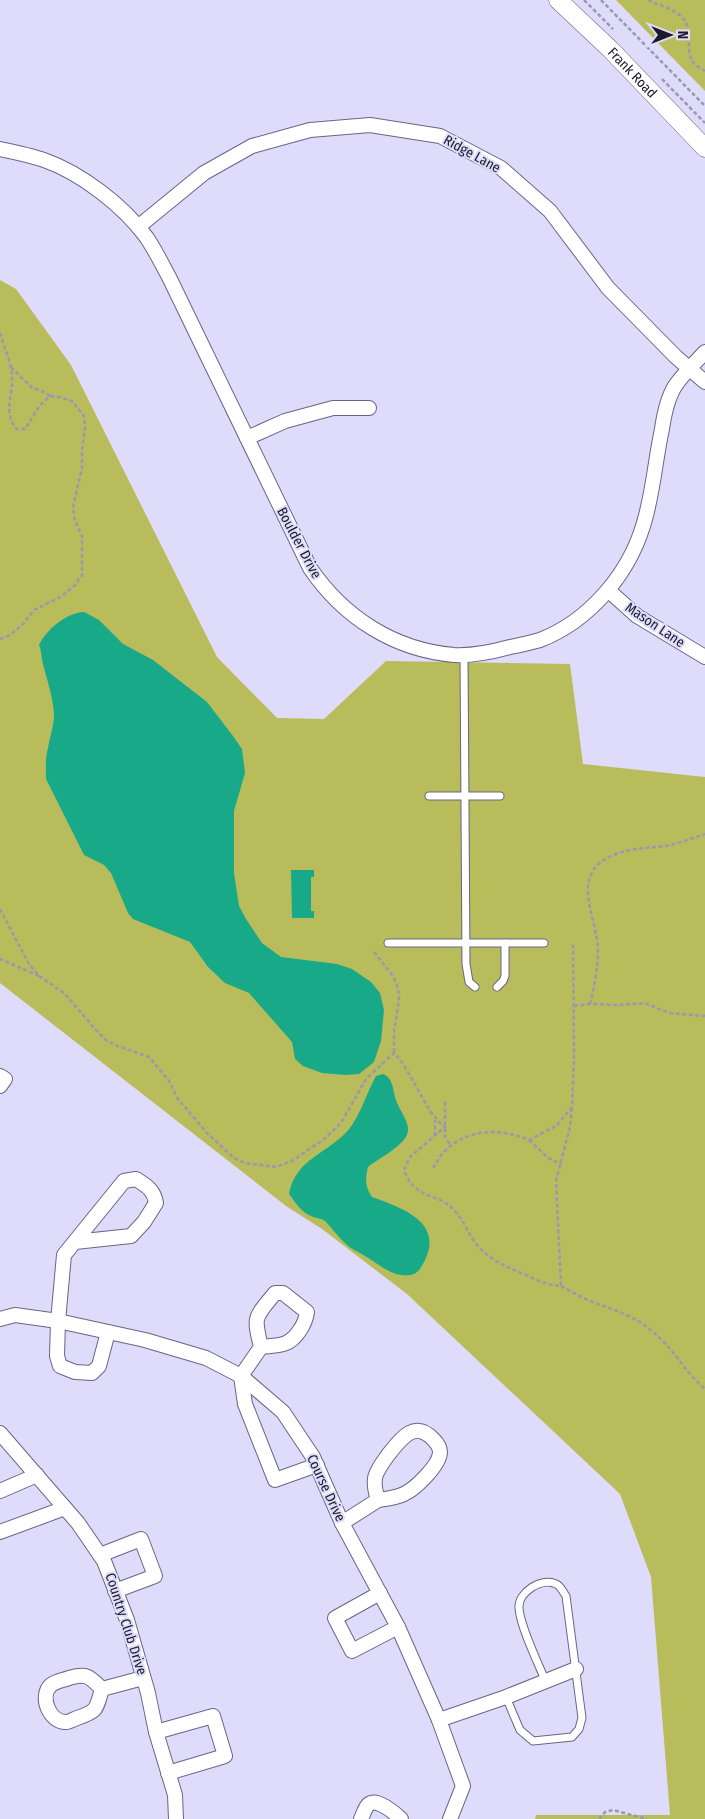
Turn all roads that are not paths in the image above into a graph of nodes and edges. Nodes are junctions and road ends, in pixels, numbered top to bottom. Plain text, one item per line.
1 (558, 0) edge
2 (705, 148) edge
3 (0, 149) edge
4 (138, 227) junction
5 (705, 352) edge
6 (690, 369) junction
7 (705, 382) edge
8 (370, 408) dead end
9 (247, 438) junction
10 (608, 590) junction
11 (464, 655) junction
12 (705, 657) edge
13 (429, 796) dead end
14 (465, 796) junction
15 (500, 796) dead end
16 (388, 943) dead end
17 (466, 943) junction
18 (506, 943) junction
19 (544, 943) dead end
20 (497, 986) dead end
21 (475, 987) dead end
22 (0, 1076) edge
23 (0, 1086) edge
24 (75, 1242) junction
25 (0, 1319) edge
26 (58, 1321) junction
27 (108, 1332) junction
28 (261, 1347) dead end
29 (241, 1376) junction
30 (0, 1433) edge
31 (317, 1465) junction
32 (37, 1475) junction
33 (0, 1491) edge
34 (378, 1500) junction
35 (65, 1508) junction
36 (342, 1523) junction
37 (0, 1532) edge
38 (100, 1555) junction
39 (116, 1591) junction
40 (380, 1593) junction
41 (398, 1627) junction
42 (576, 1669) junction
43 (143, 1678) junction
44 (546, 1682) junction
45 (102, 1689) dead end
46 (506, 1697) junction
47 (439, 1720) junction
48 (156, 1732) junction
49 (168, 1773) junction
50 (176, 1819) edge
51 (361, 1819) edge
52 (401, 1819) edge
53 (450, 1819) edge

1 - 2 street, Frank Road
3 - 4 street, Boulder Drive
4 - 6 street, Ridge Lane
4 - 9 street, Boulder Drive
5 - 6 street, Boulder Drive
6 - 7 street, Ridge Lane
6 - 10 street, Boulder Drive
8 - 9 street
9 - 11 street, Boulder Drive
10 - 11 street, Boulder Drive
10 - 12 street, Mason Lane
11 - 14 lane
13 - 14 lane
14 - 15 lane
14 - 17 lane
16 - 17 lane
17 - 18 lane
17 - 21 lane
18 - 19 lane
18 - 20 lane
22 - 23 street
24 - 24 street
24 - 26 street
25 - 26 street, Course Drive
26 - 27 street, Course Drive
26 - 27 street
27 - 29 street, Course Drive
28 - 29 street
29 - 31 street, Course Drive
29 - 31 street
30 - 32 street, Country Club Drive
31 - 36 street, Course Drive
32 - 33 street
32 - 35 street, Country Club Drive
34 - 34 street
34 - 36 street
35 - 37 street
35 - 38 street, Country Club Drive
36 - 40 street, Course Drive
38 - 39 street, Country Club Drive
38 - 39 street
39 - 43 street, Country Club Drive
40 - 41 street, Course Drive
40 - 41 street
41 - 47 street, Course Drive
42 - 44 street
42 - 44 lane
42 - 46 lane
43 - 45 street
43 - 48 street, Country Club Drive
44 - 46 street
46 - 47 street
47 - 53 street, Course Drive
48 - 49 street, Country Club Drive
48 - 49 street
49 - 50 street, Country Club Drive
51 - 52 street

